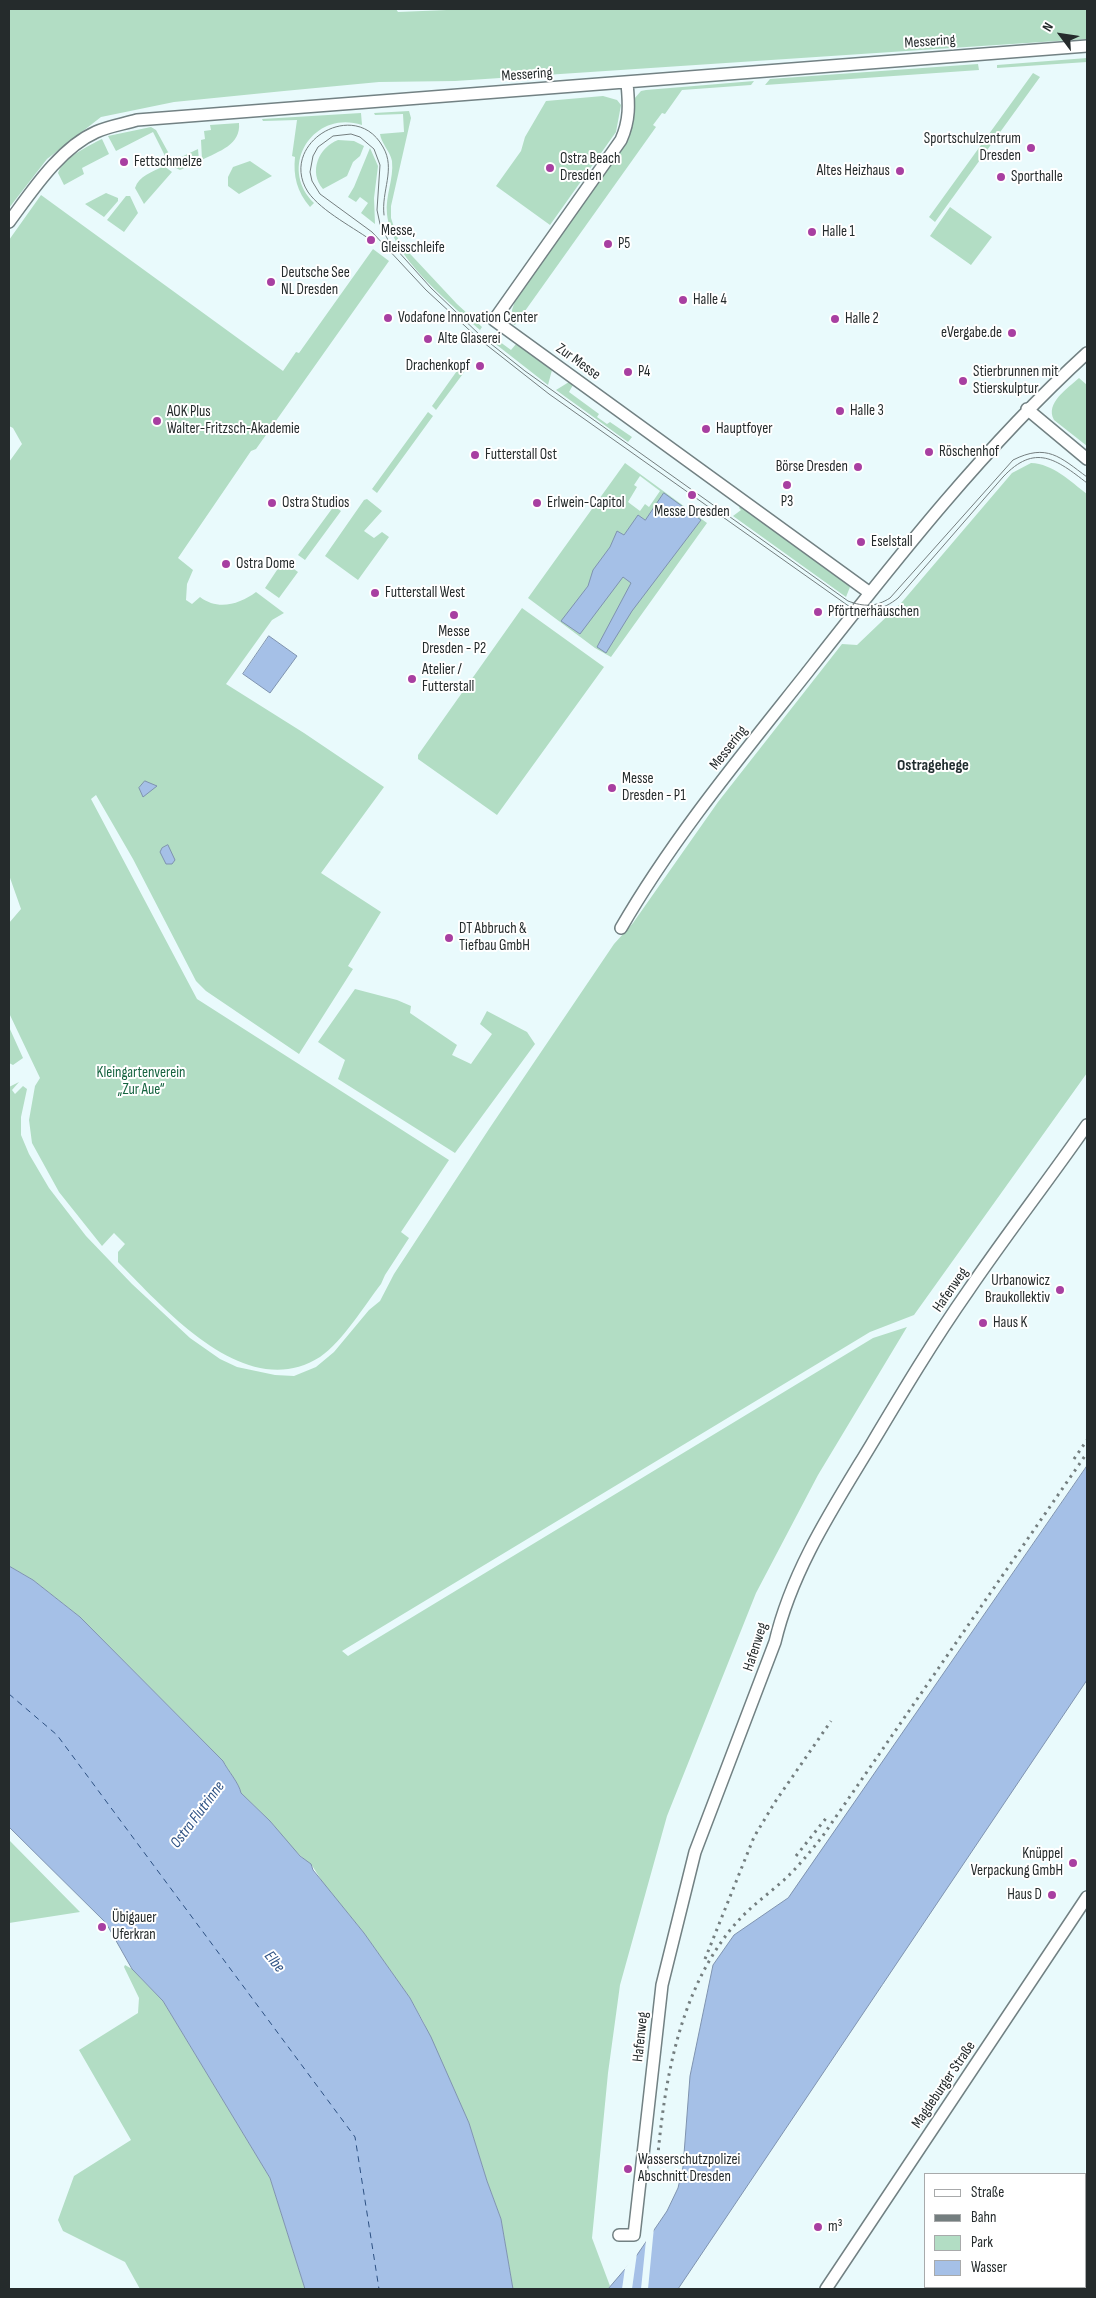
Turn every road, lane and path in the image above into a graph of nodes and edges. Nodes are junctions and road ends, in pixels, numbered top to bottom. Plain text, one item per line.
1 (1087, 46) edge
2 (627, 83) junction
3 (9, 222) edge
4 (1087, 353) edge
5 (1027, 409) junction
6 (1087, 459) edge
7 (870, 593) junction
8 (621, 928) dead end
9 (1087, 1125) edge
10 (1087, 1897) edge
11 (619, 2235) dead end
12 (826, 2289) edge

1 - 2 street, Messering
2 - 3 street, Messering
2 - 7 street, Zur Messe
4 - 5 street
5 - 6 street
5 - 7 street, Messering
7 - 8 street, Messering
9 - 11 street, Hafenweg
10 - 12 street, Magdeburger Straße

